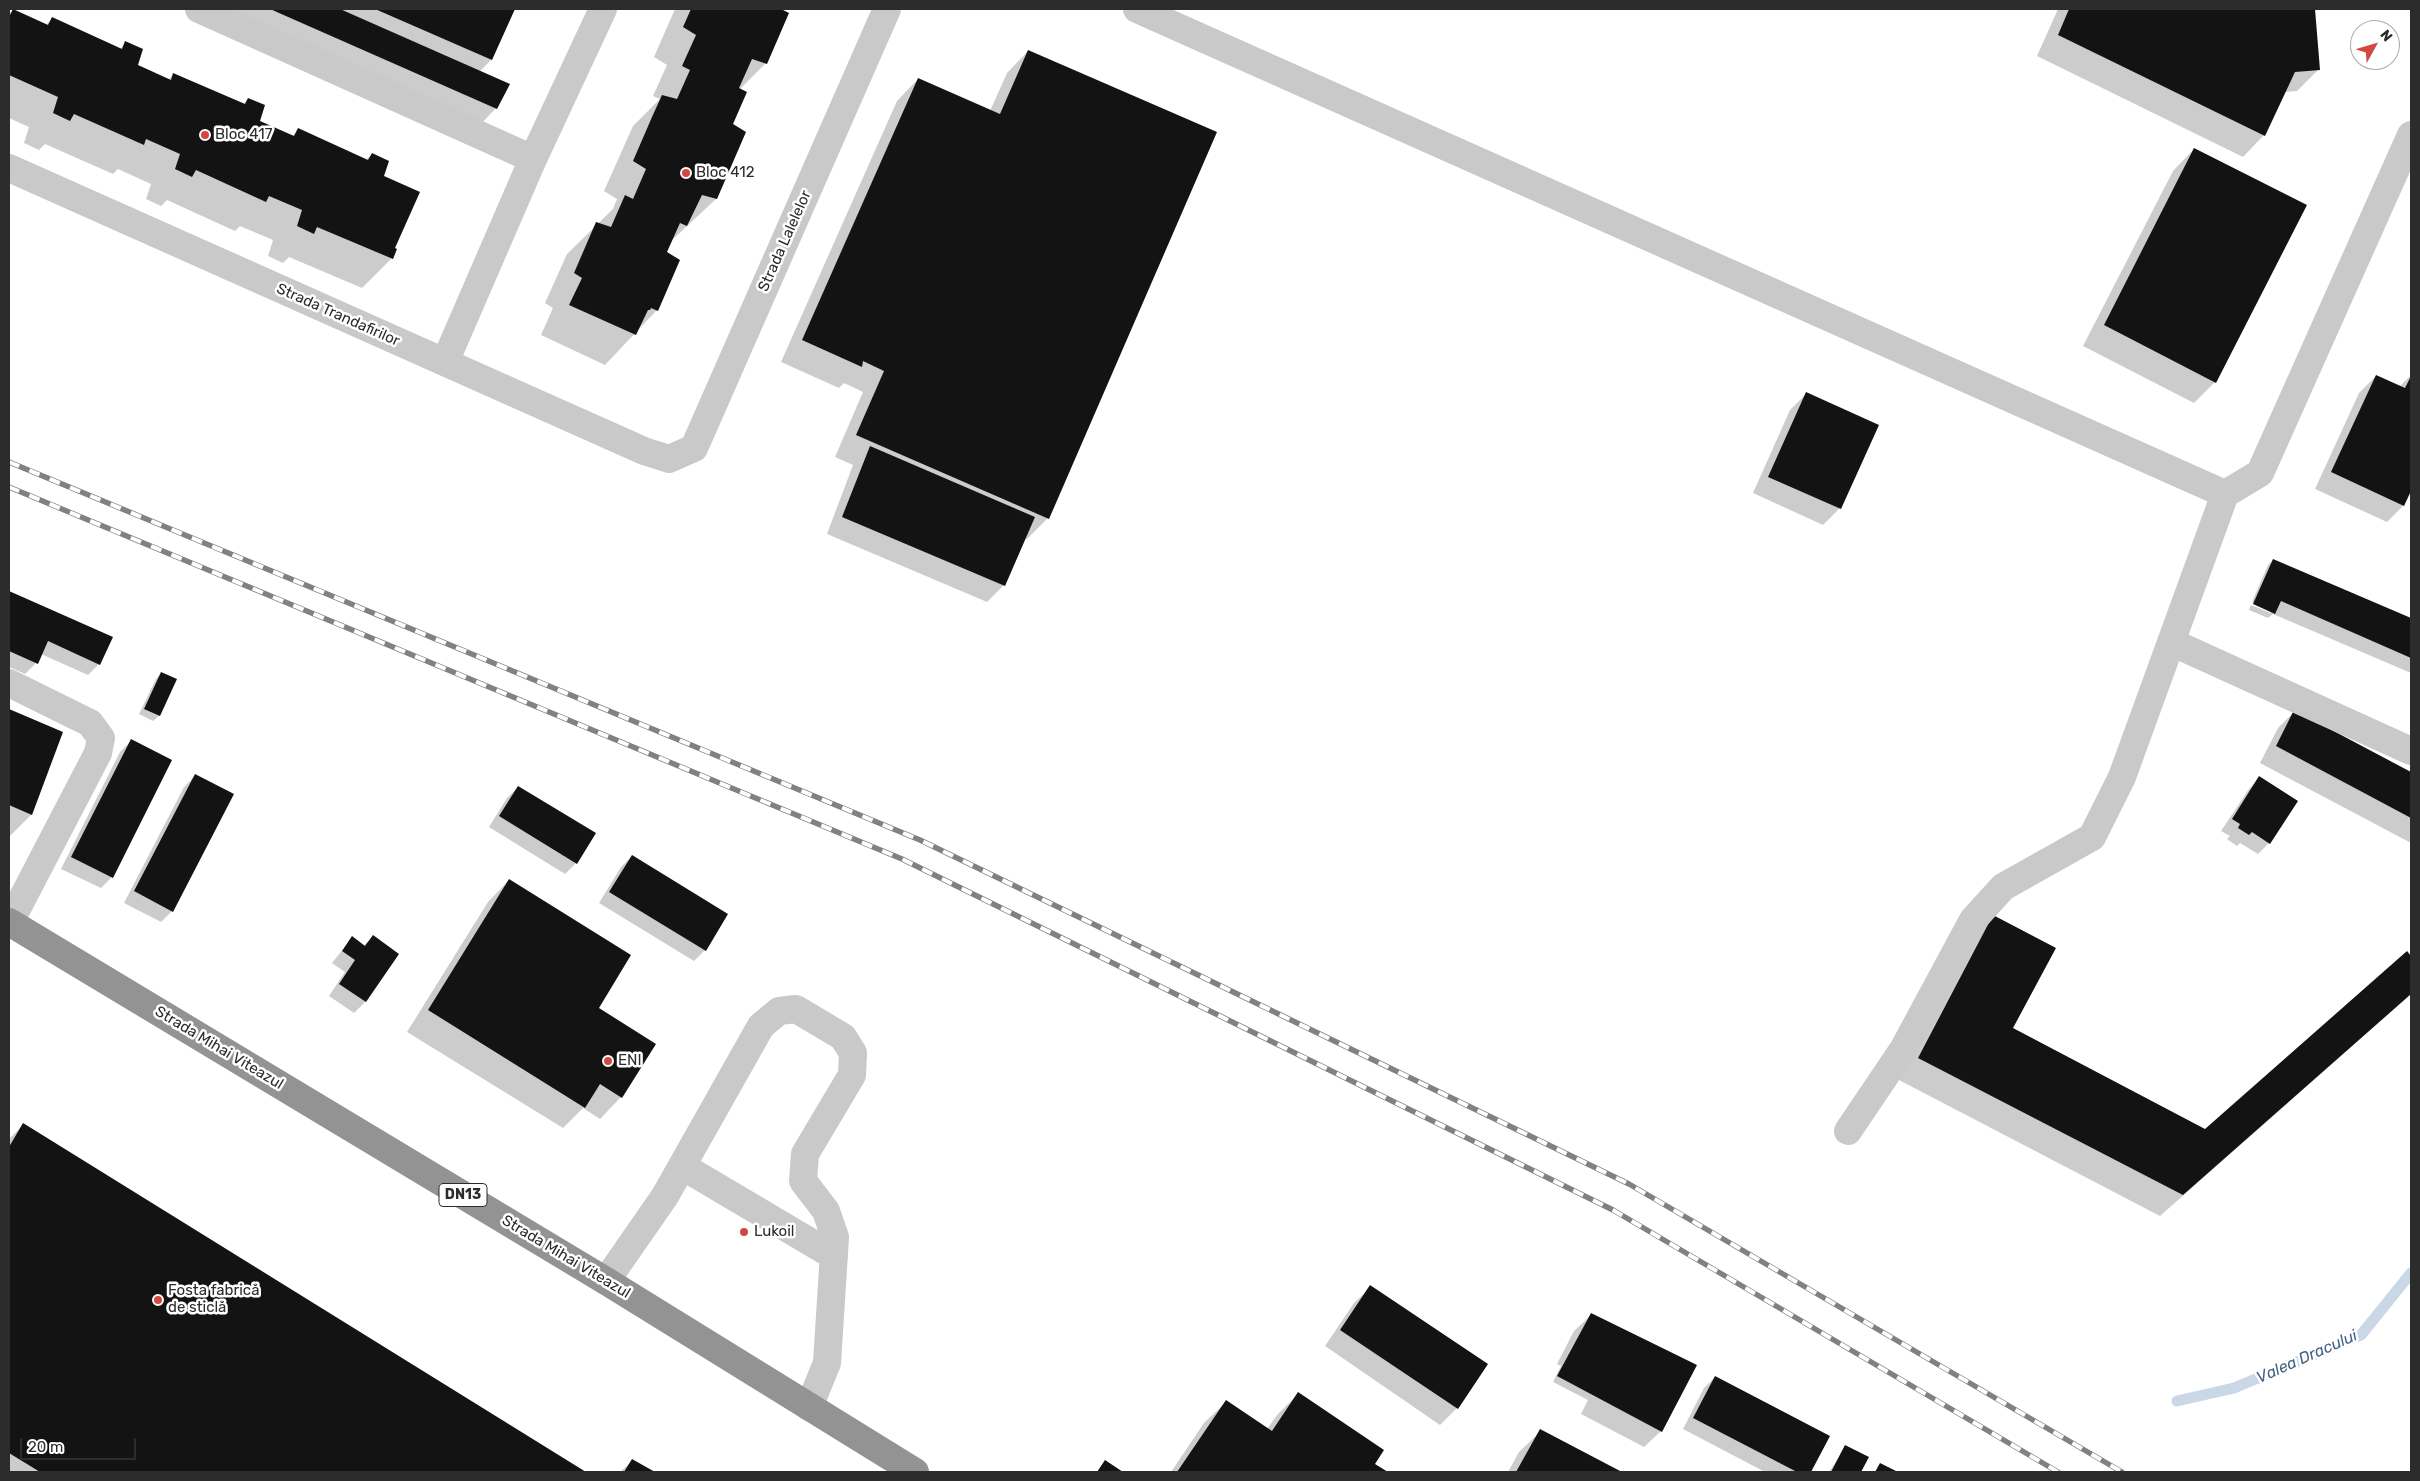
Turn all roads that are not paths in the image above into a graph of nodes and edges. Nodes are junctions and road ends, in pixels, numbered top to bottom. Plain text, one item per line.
1 (199, 9) edge
2 (603, 9) edge
3 (886, 9) edge
4 (1138, 9) edge
5 (2411, 135) edge
6 (533, 158) junction
7 (9, 168) edge
8 (445, 362) junction
9 (669, 459) joint
10 (2225, 494) junction
11 (2171, 642) junction
12 (9, 683) edge
13 (2411, 751) edge
14 (9, 922) edge
15 (1848, 1131) dead end
16 (682, 1166) junction
17 (834, 1256) junction
18 (606, 1281) junction
19 (809, 1407) junction
20 (915, 1472) edge

1 - 6 street
2 - 6 street
3 - 9 street, Strada Lalelelor
4 - 10 street
5 - 10 street
6 - 8 street
7 - 8 street, Strada Trandafirilor
8 - 9 street, Strada Trandafirilor
10 - 11 street
11 - 13 street
11 - 15 street
12 - 14 street
14 - 18 highway, Strada Mihai Viteazul / DN13
16 - 17 street
16 - 17 street
16 - 18 street
17 - 19 street
18 - 19 highway, Strada Mihai Viteazul / DN13
19 - 20 highway, Strada Mihai Viteazul / DN13

